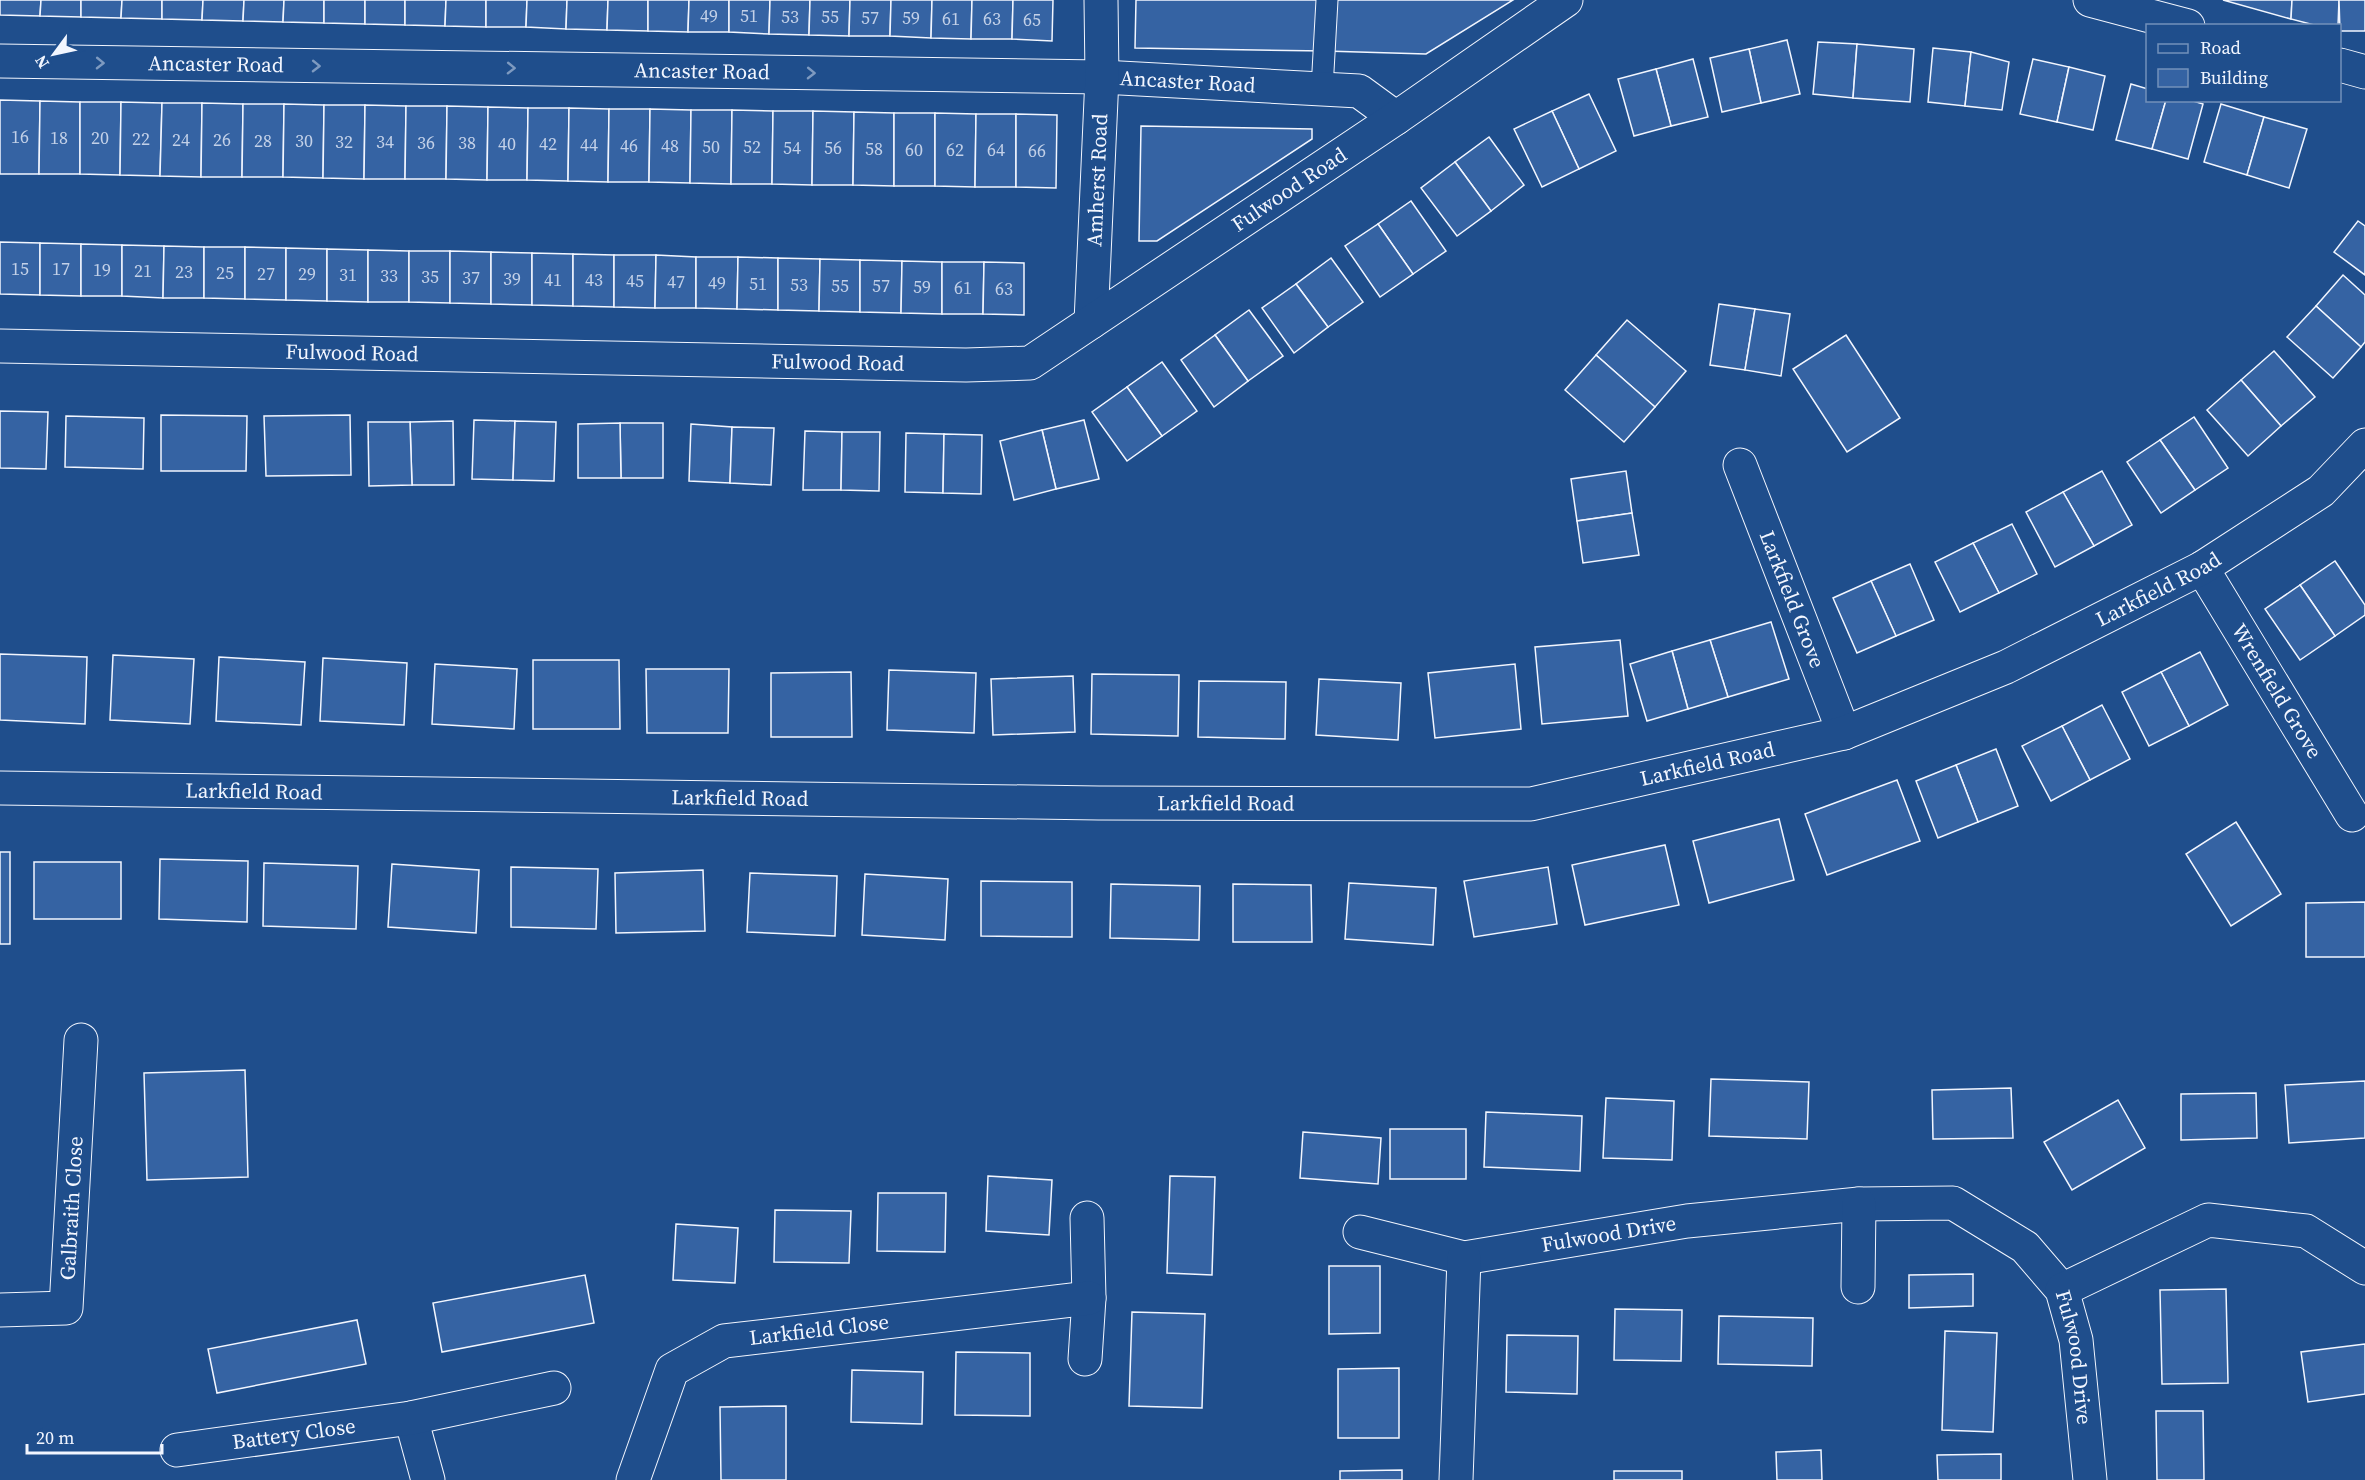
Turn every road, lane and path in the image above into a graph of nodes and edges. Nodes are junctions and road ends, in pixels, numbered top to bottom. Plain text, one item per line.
1 (1101, 0) edge
2 (1327, 0) edge
3 (1566, 0) edge
4 (2090, 0) edge
5 (2180, 24) edge
6 (0, 61) edge
7 (2341, 65) edge
8 (2365, 72) edge
9 (1102, 77) junction
10 (1322, 89) junction
11 (1395, 118) junction
12 (1091, 322) junction
13 (0, 345) edge
14 (2365, 445) edge
15 (1740, 465) dead end
16 (2202, 568) junction
17 (1844, 733) junction
18 (0, 788) edge
19 (2352, 815) dead end
20 (81, 1040) dead end
21 (1859, 1204) junction
22 (1087, 1218) dead end
23 (1360, 1232) dead end
24 (1464, 1258) junction
25 (2365, 1268) edge
26 (1858, 1287) dead end
27 (2062, 1290) junction
28 (1089, 1298) junction
29 (0, 1310) edge
30 (1085, 1359) dead end
31 (554, 1388) dead end
32 (411, 1418) junction
33 (177, 1450) dead end
34 (428, 1480) edge
35 (633, 1480) edge
36 (1456, 1480) edge
37 (2090, 1480) edge

1 - 9 street, Amherst Road
2 - 10 lane
3 - 11 street, Fulwood Road
4 - 5 street
6 -> 9 street, Ancaster Road
7 - 8 street
9 - 10 street, Ancaster Road
9 - 12 street, Amherst Road
10 - 11 street, Ancaster Road
11 - 12 street, Fulwood Road
12 - 13 street, Fulwood Road
14 - 16 street, Larkfield Road
15 - 17 street, Larkfield Grove
16 - 17 street, Larkfield Road
16 - 19 street, Wrenfield Grove
17 - 18 street, Larkfield Road
20 - 29 street, Galbraith Close
21 - 24 street, Fulwood Drive
21 - 26 street
21 - 27 street, Fulwood Drive
22 - 28 street
23 - 24 street, Fulwood Drive
24 - 36 street
25 - 27 street
27 - 37 street, Fulwood Drive
28 - 30 street
28 - 35 street, Larkfield Close
31 - 32 street, Battery Close
32 - 33 street, Battery Close
32 - 34 street

